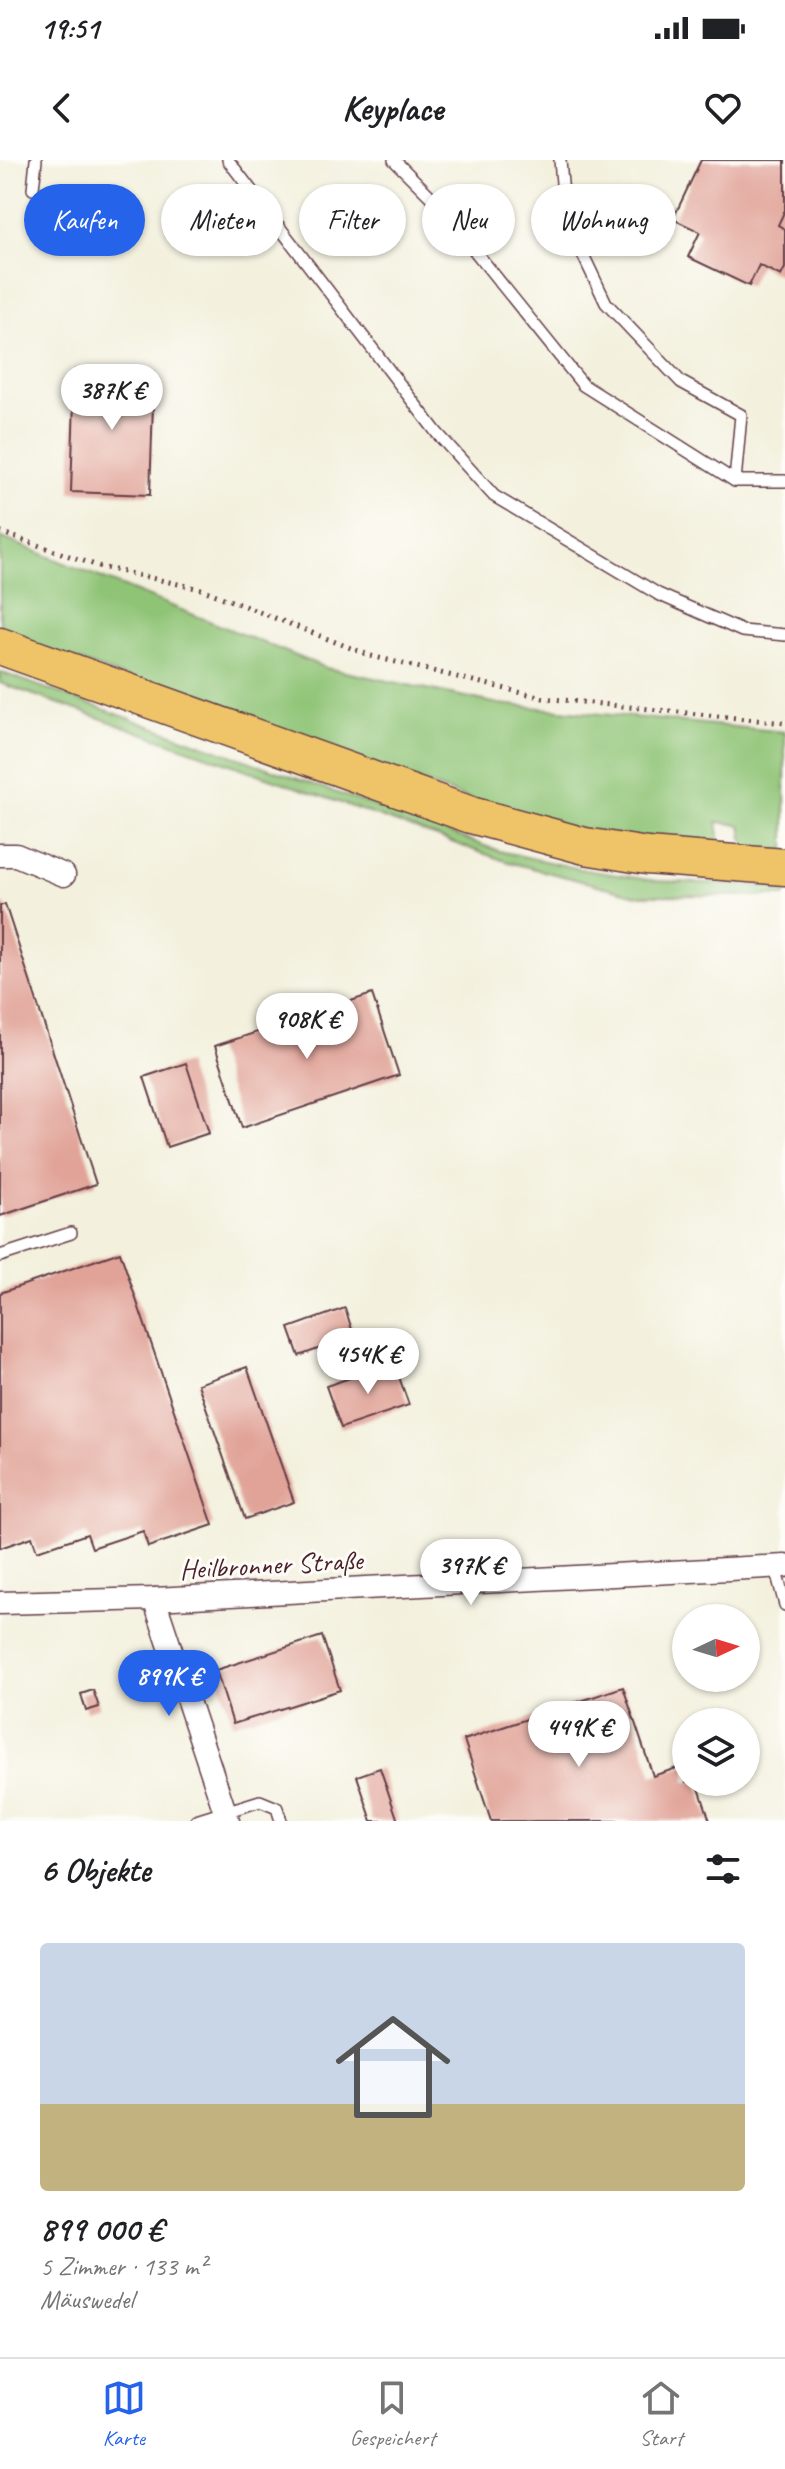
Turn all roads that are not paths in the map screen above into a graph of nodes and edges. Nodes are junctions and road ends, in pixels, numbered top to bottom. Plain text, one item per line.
1 (36, 160) edge
2 (228, 160) edge
3 (394, 160) edge
4 (560, 160) edge
5 (34, 184) edge
6 (735, 481) junction
7 (785, 481) edge
8 (785, 635) edge
9 (0, 646) edge
10 (0, 855) edge
11 (785, 867) edge
12 (64, 875) dead end
13 (71, 1233) dead end
14 (0, 1256) edge
15 (780, 1567) edge
16 (154, 1599) junction
17 (0, 1603) edge
18 (785, 1605) edge
19 (226, 1816) edge
20 (196, 1821) edge
21 (281, 1821) edge

1 - 5 lane
2 - 8 lane
3 - 6 lane
4 - 6 lane
6 - 7 lane
9 - 11 main road
10 - 12 street
13 - 14 lane
15 - 16 street, Heilbronner Straße
15 - 18 lane
16 - 17 street, Heilbronner Straße
16 - 19 street
19 - 20 lane
19 - 21 lane

